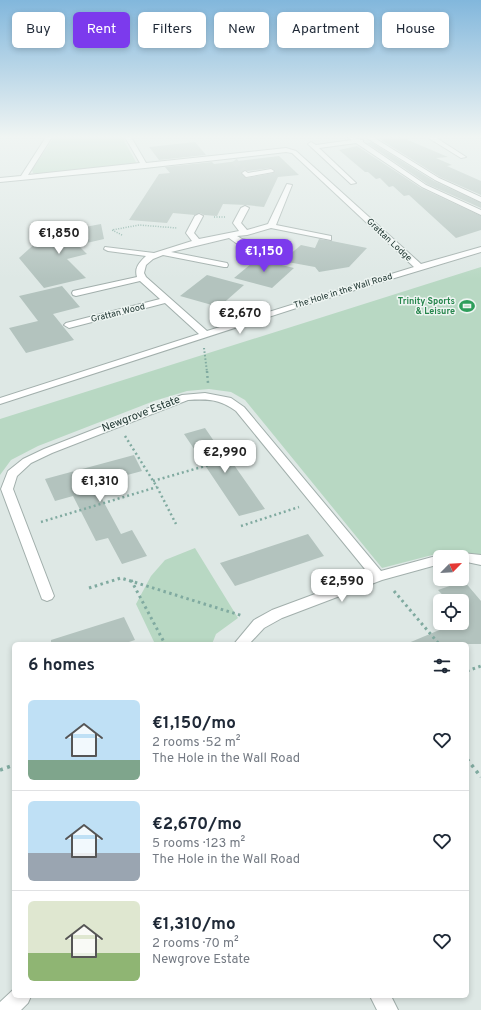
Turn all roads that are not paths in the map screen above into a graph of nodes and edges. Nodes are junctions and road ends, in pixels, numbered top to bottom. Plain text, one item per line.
1 (329, 184) edge
2 (421, 184) edge
3 (448, 184) edge
4 (288, 185) dead end
5 (481, 200) edge
6 (244, 208) dead end
7 (481, 213) edge
8 (199, 216) road end
9 (271, 226) junction
10 (247, 232) junction
11 (231, 236) junction
12 (328, 238) dead end
13 (198, 243) junction
14 (481, 248) edge
15 (108, 249) dead end
16 (276, 249) dead end
17 (162, 252) junction
18 (154, 255) junction
19 (224, 266) dead end
20 (419, 267) junction
21 (142, 278) junction
22 (76, 293) dead end
23 (167, 300) junction
24 (68, 325) dead end
25 (206, 334) junction
26 (0, 402) edge
27 (469, 558) edge
28 (481, 560) edge
29 (433, 561) edge
30 (378, 576) junction
31 (47, 596) dead end
32 (243, 642) edge
33 (381, 998) edge
34 (388, 1010) edge

1 - 20 street, Grattan Lodge
2 - 7 street
3 - 5 street
4 - 9 street
6 - 10 street
8 - 13 street
9 - 10 street
9 - 12 street
10 - 11 street
11 - 13 street
11 - 16 street
13 - 17 street
14 - 20 street, The Hole in the Wall Road
15 - 18 street
17 - 18 street
17 - 19 street
18 - 21 street
20 - 25 street, The Hole in the Wall Road
21 - 22 street
21 - 23 street, Grattan Wood
23 - 24 street, Grattan Wood
23 - 25 street, Grattan Wood
25 - 26 street, The Hole in the Wall Road
27 - 28 street
29 - 30 street
30 - 31 street, Newgrove Estate
30 - 32 street
33 - 34 street

